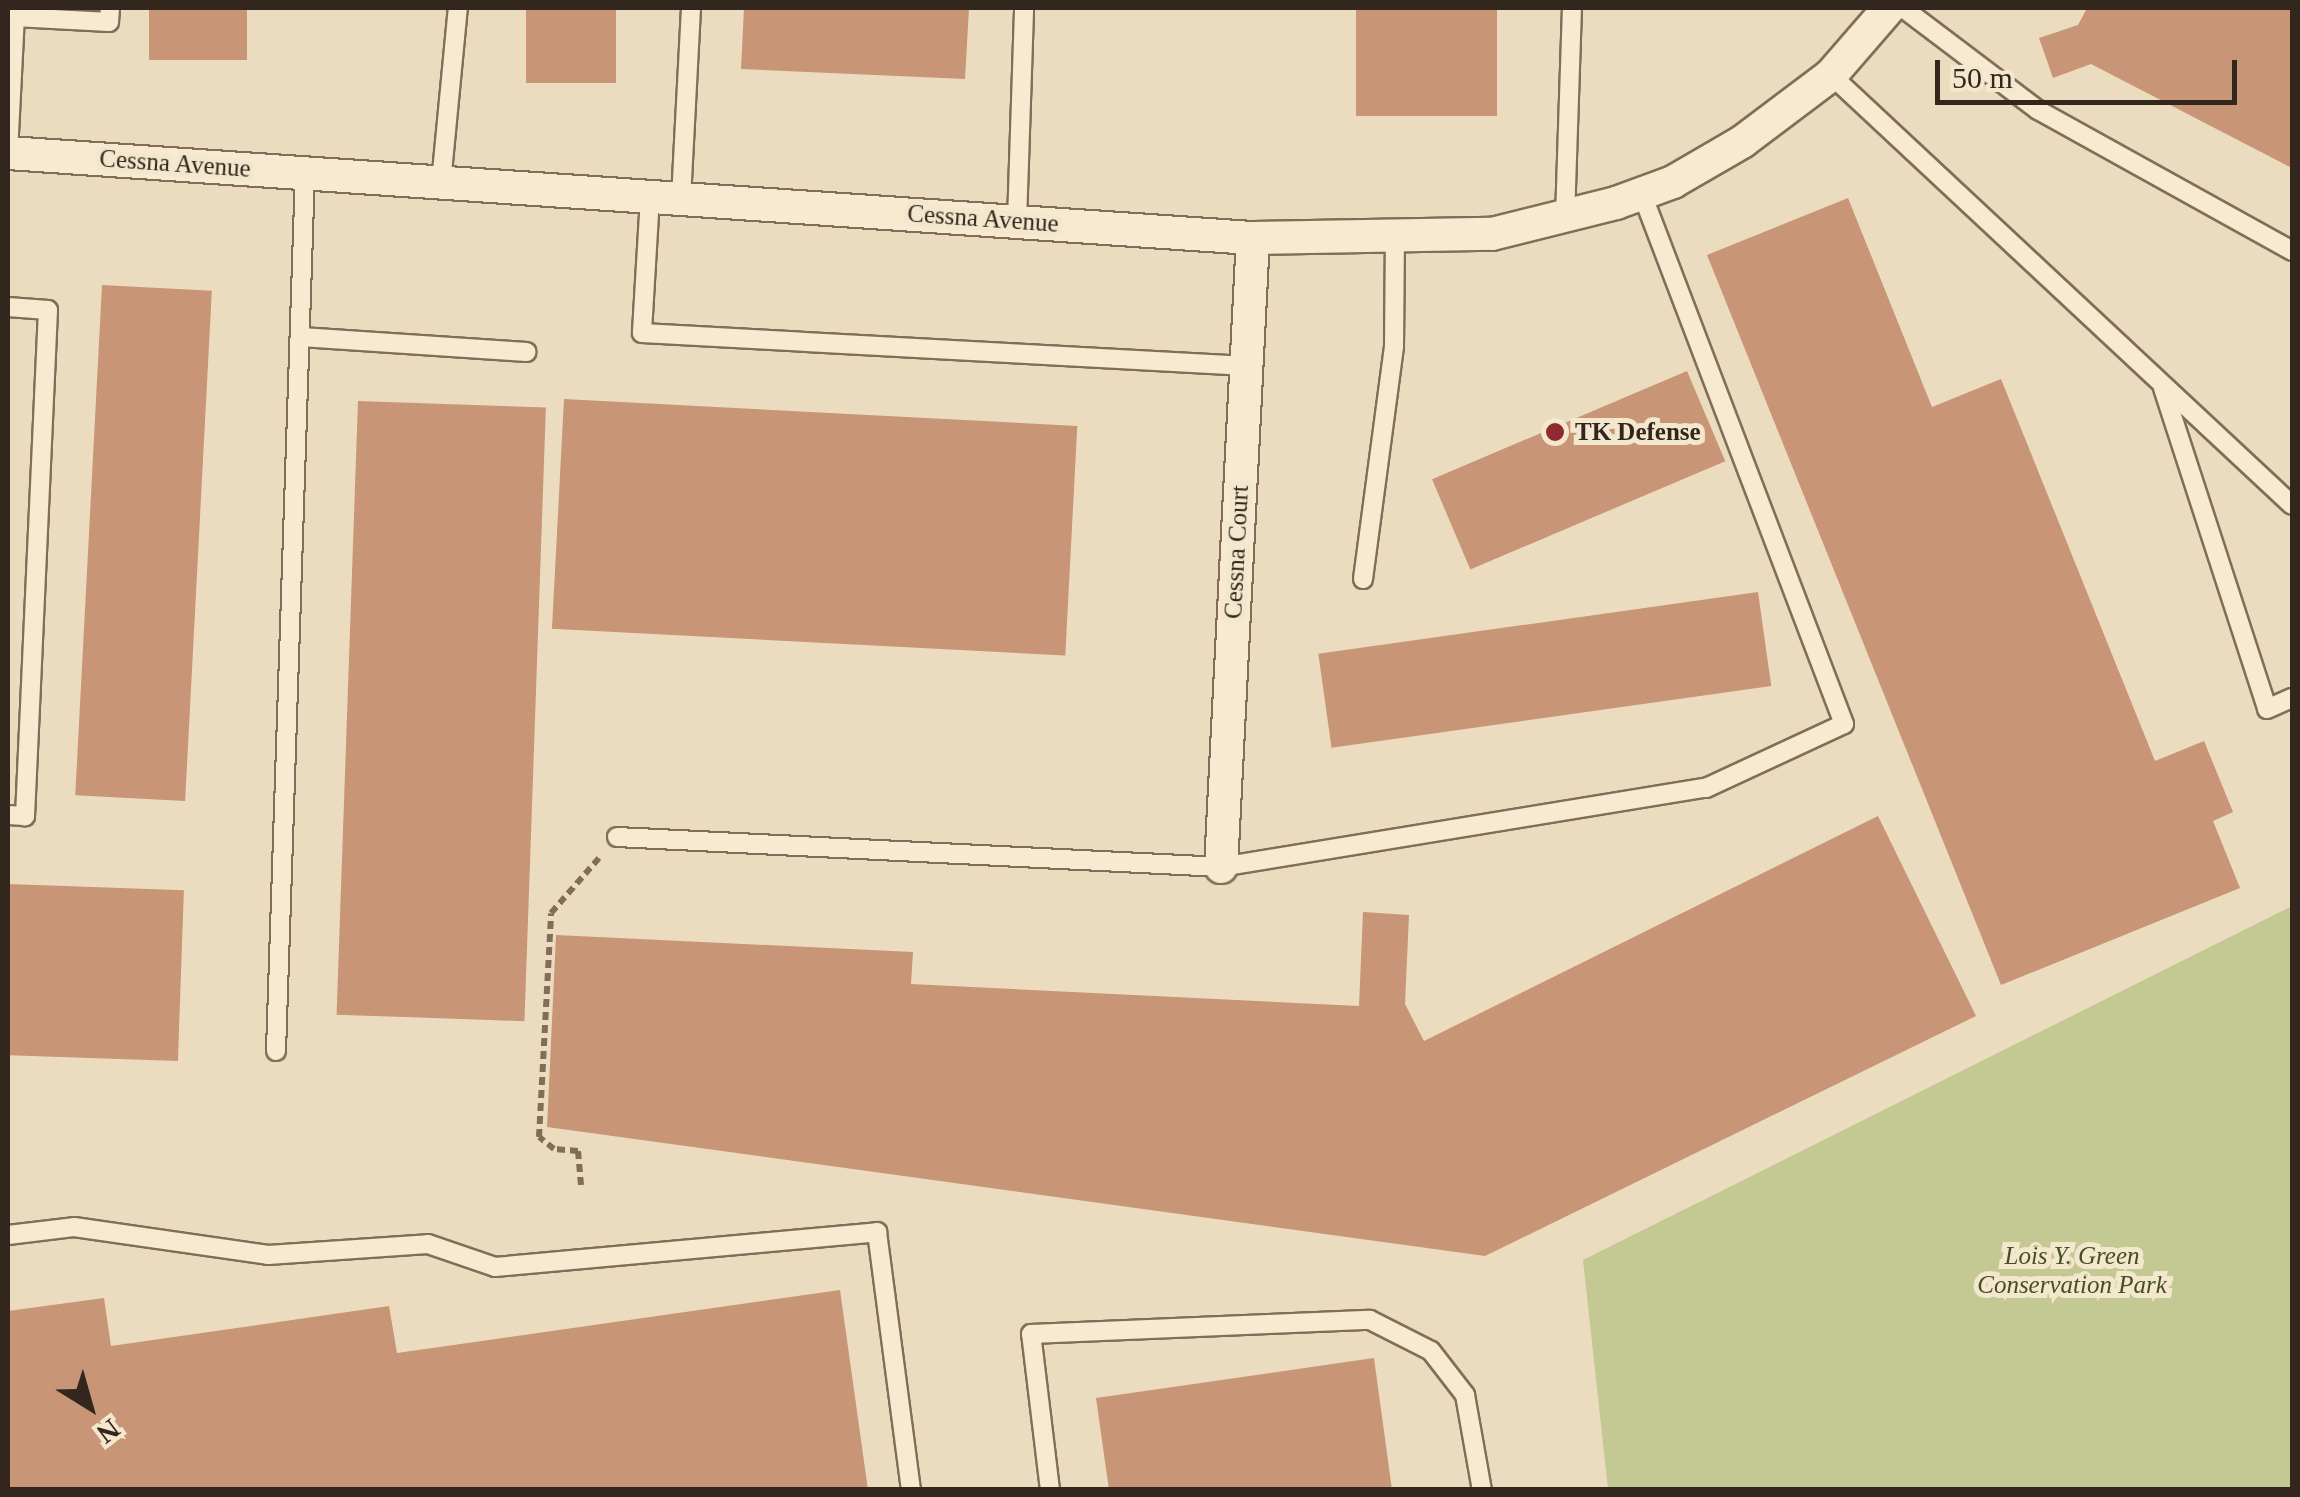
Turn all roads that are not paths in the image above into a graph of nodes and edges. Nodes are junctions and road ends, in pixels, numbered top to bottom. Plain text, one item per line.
1 (110, 8) edge
2 (458, 8) edge
3 (690, 8) edge
4 (1024, 8) edge
5 (1572, 8) edge
6 (1889, 8) edge
7 (1903, 8) edge
8 (1831, 74) junction
9 (8, 153) edge
10 (305, 173) junction
11 (441, 183) junction
12 (1642, 194) junction
13 (665, 198) junction
14 (1565, 218) junction
15 (1017, 222) junction
16 (1396, 237) junction
17 (1253, 238) junction
18 (2292, 251) edge
19 (8, 307) edge
20 (301, 337) junction
21 (527, 352) dead end
22 (1246, 366) junction
23 (2163, 388) junction
24 (2292, 505) edge
25 (1363, 579) dead end
26 (2292, 698) edge
27 (8, 815) edge
28 (617, 837) road end
29 (1221, 866) junction
30 (276, 1051) dead end
31 (8, 1235) edge
32 (911, 1490) edge
33 (1050, 1490) edge
34 (1482, 1490) edge

1 - 9 lane
2 - 11 lane
3 - 13 lane
4 - 15 lane
5 - 14 lane
6 - 8 street, Cessna Avenue
7 - 18 lane
8 - 12 street, Cessna Avenue
8 - 23 lane
9 - 10 street, Cessna Avenue
10 - 11 street, Cessna Avenue
10 - 20 lane
11 - 13 street, Cessna Avenue
12 - 14 street, Cessna Avenue
12 - 29 lane
13 - 15 street, Cessna Avenue
13 - 22 lane
14 - 16 street, Cessna Avenue
15 - 17 street, Cessna Avenue
16 - 17 street, Cessna Avenue
16 - 25 lane
17 - 22 street, Cessna Court
19 - 27 lane
20 - 21 lane
20 - 30 lane
22 - 29 street, Cessna Court
23 - 24 lane
23 - 26 lane
28 - 29 lane
31 - 32 lane
33 - 34 lane

